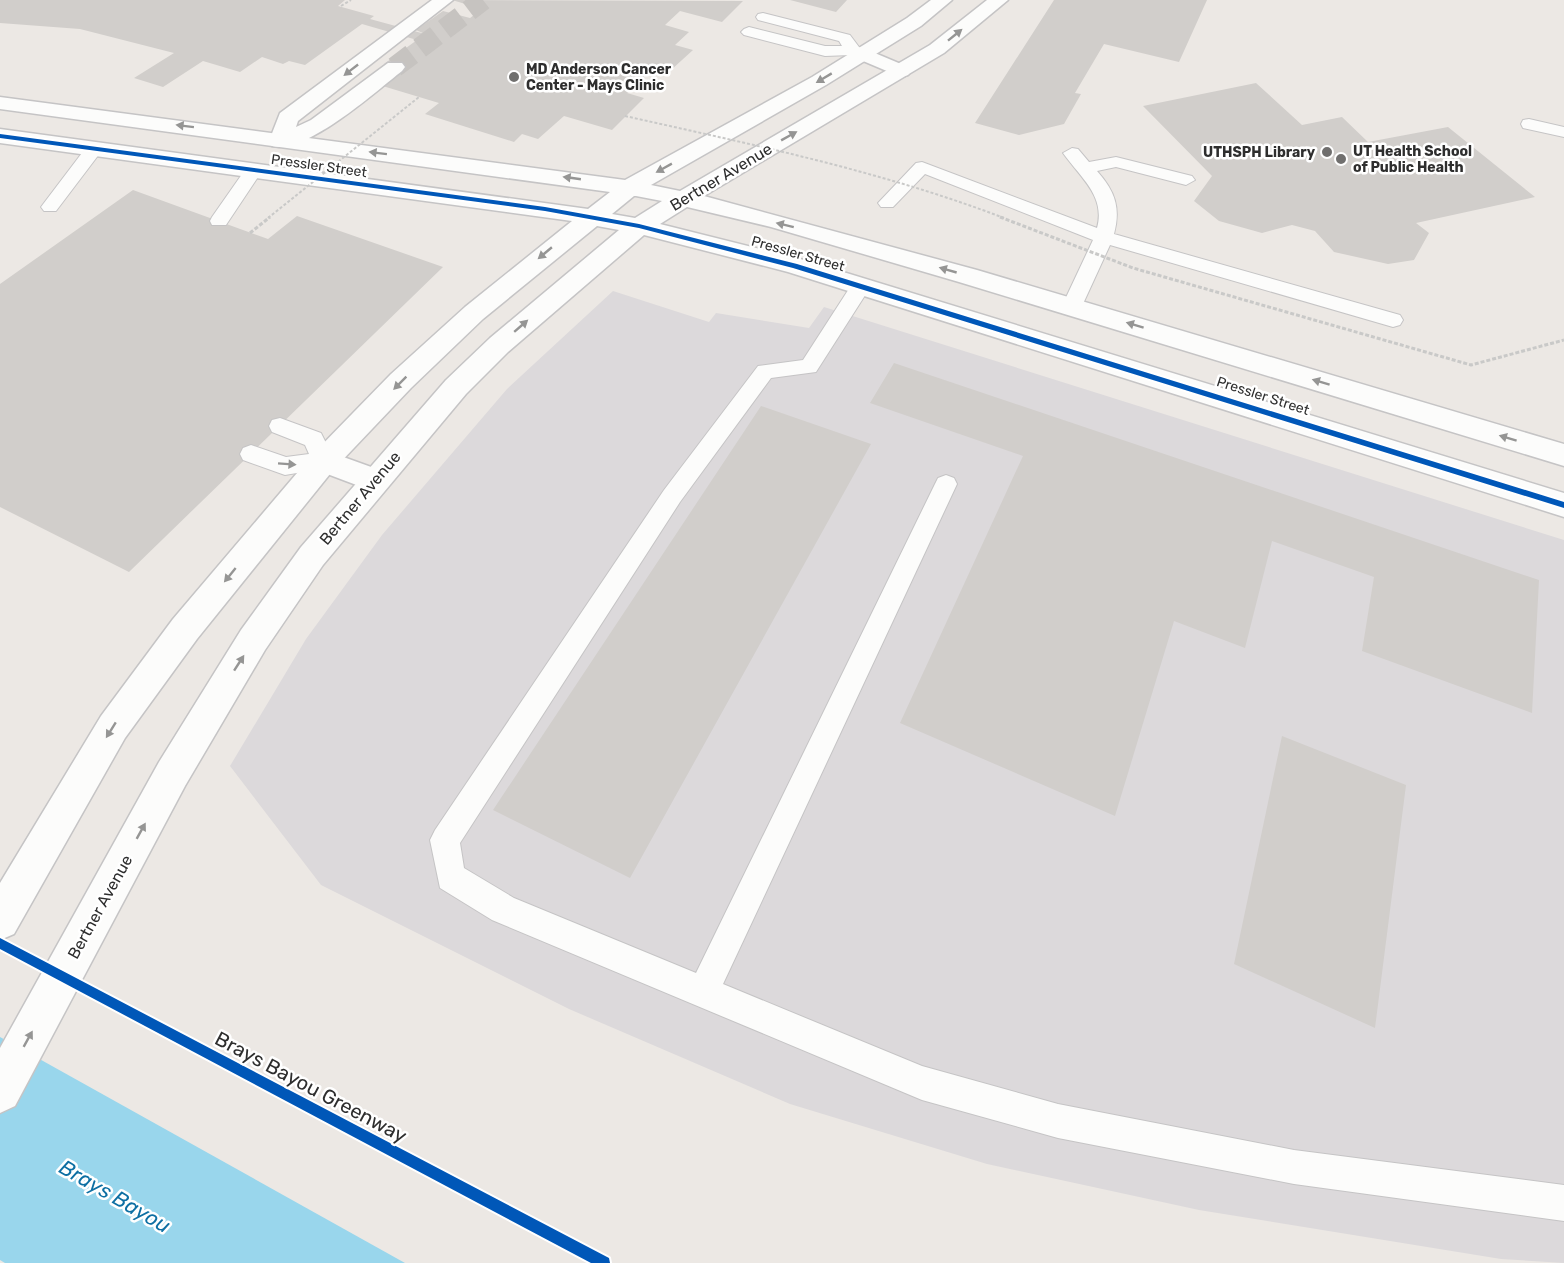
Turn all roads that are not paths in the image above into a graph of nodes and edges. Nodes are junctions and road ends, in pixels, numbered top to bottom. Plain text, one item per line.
1 (444, 0) edge
2 (943, 0) edge
3 (999, 0) edge
4 (763, 17) dead end
5 (749, 32) dead end
6 (858, 52) junction
7 (395, 67) tunnel mouth
8 (901, 71) junction
9 (0, 103) edge
10 (1529, 124) dead end
11 (1564, 132) edge
12 (0, 136) edge
13 (280, 141) junction
14 (94, 149) junction
15 (1072, 153) dead end
16 (1085, 168) junction
17 (253, 171) junction
18 (1186, 180) dead end
19 (630, 187) junction
20 (685, 199) junction
21 (887, 203) dead end
22 (50, 207) dead end
23 (591, 216) junction
24 (219, 222) dead end
25 (639, 226) junction
26 (1104, 237) junction
27 (861, 286) junction
28 (1072, 306) junction
29 (1393, 320) dead end
30 (1054, 345) junction
31 (280, 426) dead end
32 (251, 454) dead end
33 (1564, 455) edge
34 (324, 461) junction
35 (375, 480) junction
36 (946, 484) dead end
37 (1564, 506) edge
38 (0, 920) edge
39 (703, 992) junction
40 (0, 1091) edge
41 (1564, 1203) edge

1 -> 13 street
2 - 6 street
8 -> 3 street, Bertner Avenue
4 - 6 lane
5 - 6 lane
6 - 8 street
6 -> 19 street
7 - 13 street
20 -> 8 street, Bertner Avenue
13 -> 9 street, Pressler Street
10 - 11 lane
12 - 14 street, Pressler Street
13 - 17 street
19 -> 13 street, Pressler Street
14 - 17 street, Pressler Street
14 - 22 lane
15 - 16 lane
16 - 18 lane
16 - 26 lane
17 - 23 street, Pressler Street
17 - 24 lane
19 - 20 street, Pressler Street
19 - 23 street
20 - 25 street, Bertner Avenue
28 -> 20 street, Pressler Street
21 - 26 lane
23 - 25 street, Pressler Street
23 -> 34 street
25 - 27 street, Pressler Street
35 -> 25 street, Bertner Avenue
26 - 28 lane
26 - 29 lane
27 - 30 street, Pressler Street
27 - 39 lane
28 - 30 street
33 -> 28 street, Pressler Street
30 - 37 street, Pressler Street
31 - 34 lane
32 -> 34 lane
34 - 35 street
34 -> 38 street
40 -> 35 street, Bertner Avenue
36 - 39 lane
39 - 41 lane

